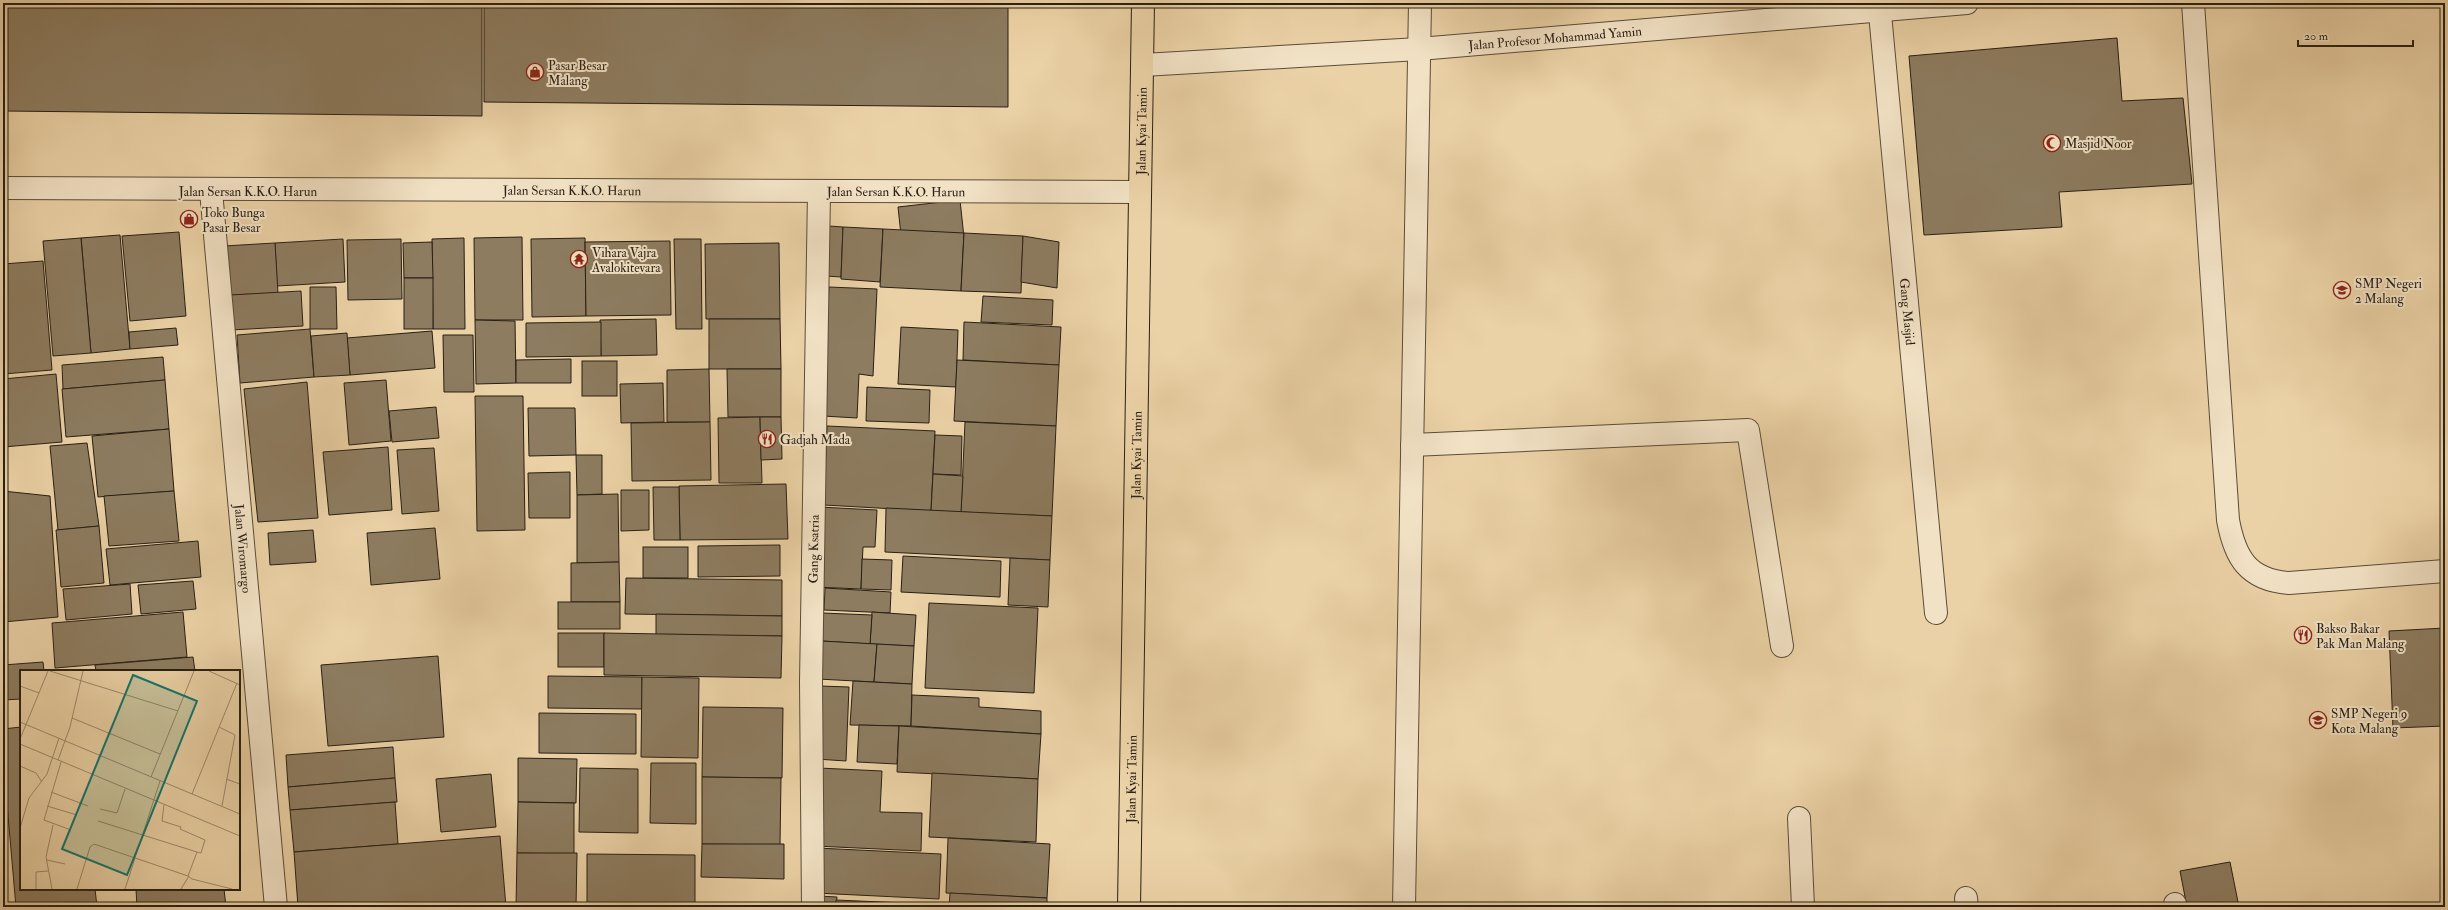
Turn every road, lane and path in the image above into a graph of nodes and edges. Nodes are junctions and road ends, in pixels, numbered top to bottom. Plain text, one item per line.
1 (1143, 3) edge
2 (1420, 3) edge
3 (1967, 3) edge
4 (2193, 3) edge
5 (1879, 7) edge
6 (1419, 49) junction
7 (1143, 65) junction
8 (3, 188) edge
9 (211, 191) junction
10 (819, 192) junction
11 (1140, 192) junction
12 (1412, 445) junction
13 (2445, 571) edge
14 (1936, 613) dead end
15 (1782, 646) dead end
16 (1800, 818) dead end
17 (276, 907) edge
18 (813, 907) edge
19 (1129, 907) edge
20 (1404, 907) edge
21 (1803, 907) edge

1 - 7 main road, Jalan Kyai Tamin
2 - 6 street
3 - 5 street, Jalan Profesor Mohammad Yamin
4 - 13 street
5 - 6 street, Jalan Profesor Mohammad Yamin
5 - 14 street, Gang Masjid
6 - 7 street, Jalan Profesor Mohammad Yamin
6 - 12 street
7 - 11 main road, Jalan Kyai Tamin
8 - 9 street, Jalan Sersan K.K.O. Harun
9 - 10 street, Jalan Sersan K.K.O. Harun
9 - 17 street, Jalan Wiromargo
10 - 11 street, Jalan Sersan K.K.O. Harun
10 - 18 street, Gang Ksatria
11 - 19 main road, Jalan Kyai Tamin
12 - 15 street
12 - 20 street
16 - 21 street

